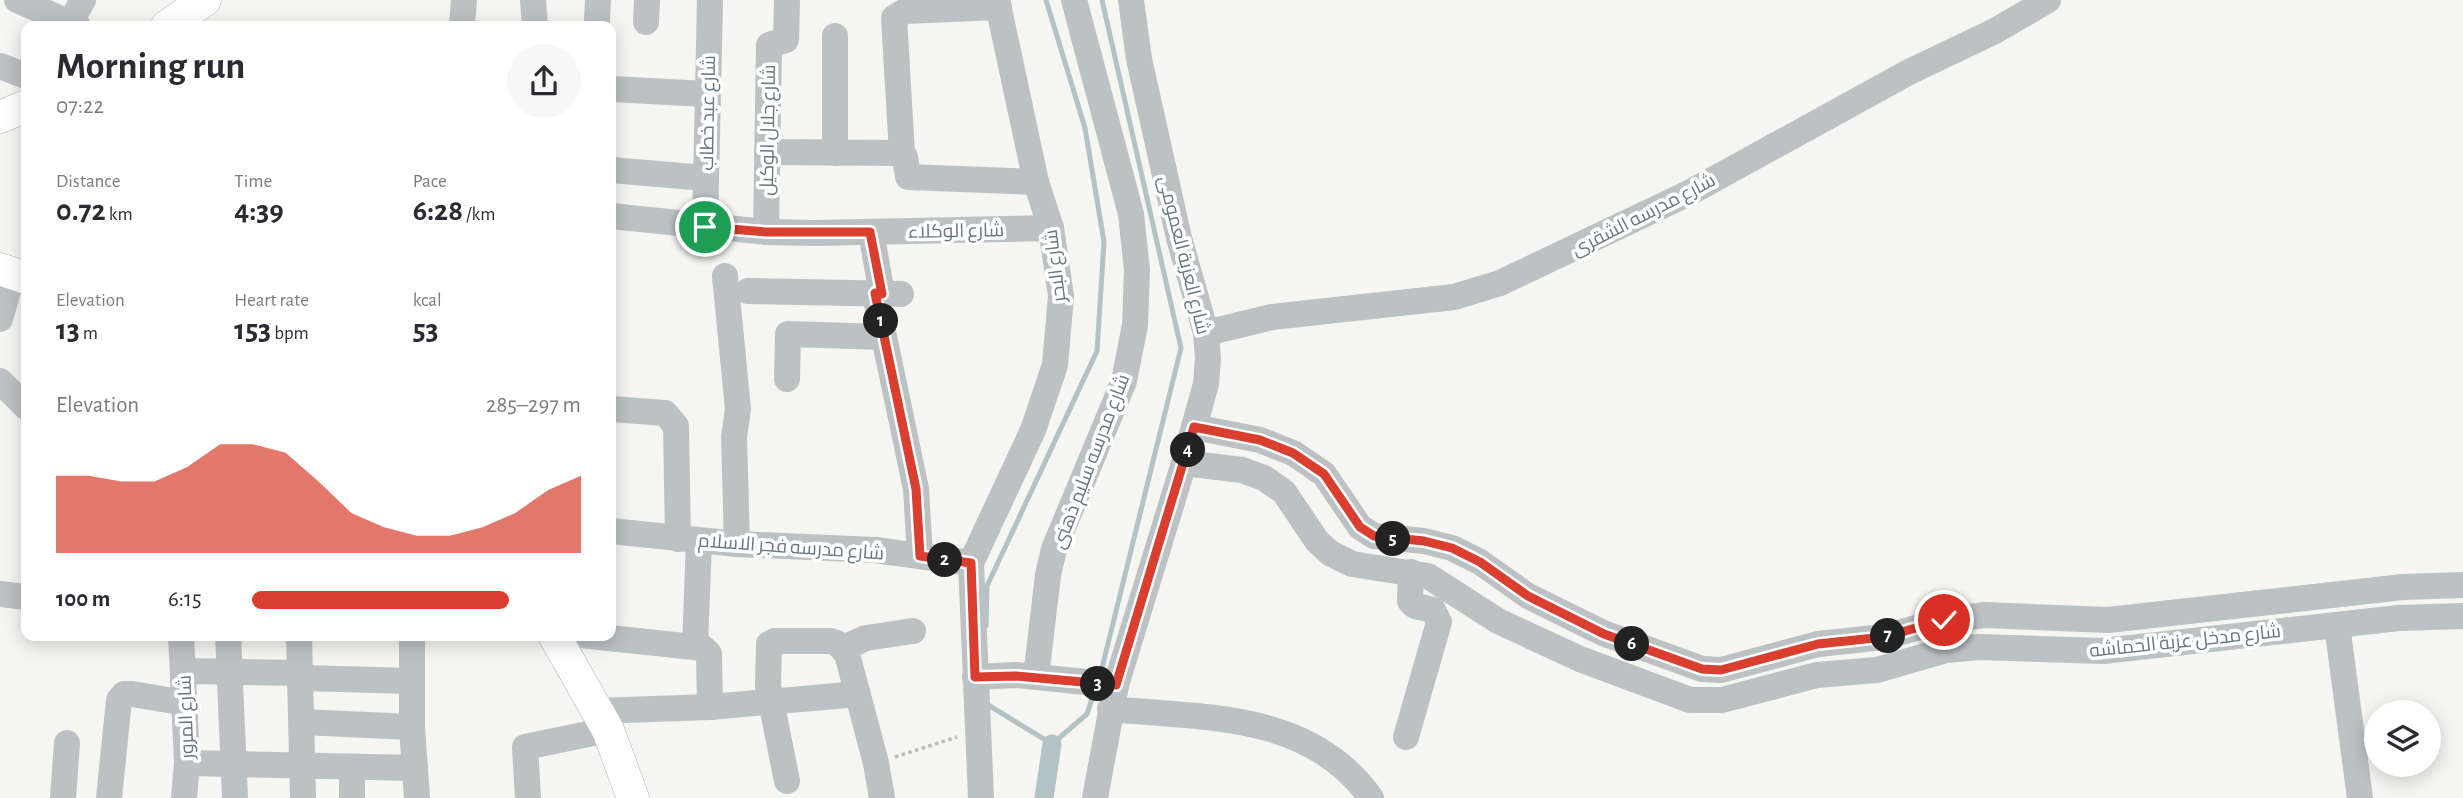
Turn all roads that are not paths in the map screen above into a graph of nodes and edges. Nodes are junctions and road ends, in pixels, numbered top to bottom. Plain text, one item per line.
1 (17, 0) edge
2 (205, 0) edge
3 (464, 0) edge
4 (533, 0) edge
5 (710, 0) edge
6 (788, 0) edge
7 (1131, 0) edge
8 (2048, 0) edge
9 (1077, 3) edge
10 (998, 4) edge
11 (77, 16) edge
12 (174, 21) edge
13 (462, 21) edge
14 (535, 21) edge
15 (835, 36) dead end
16 (0, 66) edge
17 (21, 74) edge
18 (616, 89) edge
19 (706, 94) junction
20 (21, 108) edge
21 (0, 117) edge
22 (767, 152) junction
23 (835, 153) junction
24 (902, 153) junction
25 (616, 170) edge
26 (705, 178) junction
27 (1036, 182) junction
28 (616, 217) edge
29 (705, 227) junction
30 (1051, 228) junction
31 (766, 232) junction
32 (870, 232) junction
33 (13, 273) edge
34 (725, 276) dead end
35 (748, 290) dead end
36 (886, 294) junction
37 (0, 319) edge
38 (1206, 333) junction
39 (884, 337) junction
40 (787, 379) dead end
41 (0, 380) edge
42 (21, 402) edge
43 (616, 409) edge
44 (1194, 427) junction
45 (1184, 463) junction
46 (616, 532) edge
47 (688, 540) junction
48 (737, 544) junction
49 (920, 556) junction
50 (971, 563) junction
51 (1411, 572) junction
52 (2463, 585) edge
53 (0, 594) edge
54 (21, 596) edge
55 (2283, 616) junction
56 (2463, 616) edge
57 (2337, 625) junction
58 (913, 631) dead end
59 (616, 638) edge
60 (181, 641) edge
61 (228, 641) edge
62 (299, 641) edge
63 (412, 641) edge
64 (557, 641) edge
65 (695, 646) junction
66 (843, 648) junction
67 (1888, 651) junction
68 (183, 671) junction
69 (229, 671) junction
70 (302, 676) junction
71 (975, 677) junction
72 (1049, 679) junction
73 (412, 681) junction
74 (1113, 693) junction
75 (859, 694) junction
76 (771, 702) junction
77 (186, 703) junction
78 (710, 707) junction
79 (602, 720) junction
80 (302, 722) junction
81 (412, 727) junction
82 (1406, 737) dead end
83 (67, 744) dead end
84 (187, 763) junction
85 (234, 765) junction
86 (303, 768) junction
87 (415, 768) junction
88 (352, 769) junction
89 (788, 781) dead end
90 (63, 798) edge
91 (109, 798) edge
92 (184, 798) edge
93 (235, 798) edge
94 (303, 798) edge
95 (352, 798) edge
96 (417, 798) edge
97 (528, 798) edge
98 (633, 798) edge
99 (882, 798) edge
100 (981, 798) edge
101 (1095, 798) edge
102 (1371, 798) edge
103 (2360, 798) edge

1 - 11 street
2 - 12 main road
3 - 13 street
4 - 14 street
5 - 19 street, شارع عبد خطاب
6 - 22 street, شارع جلال الوكيل
7 - 38 street, شارع العزبة العمومى
8 - 38 street, شارع مدرسه الشقرى
9 - 72 street, شارع مدرسه سليم ذهنى
10 - 24 street
10 - 27 street, شارع البحر
15 - 23 street
16 - 17 street
18 - 19 street
19 - 26 street, شارع عبد خطاب
20 - 21 main road
22 - 23 street
22 - 31 street, شارع جلال الوكيل
23 - 24 street
24 - 27 street
25 - 26 street
26 - 29 street, شارع عبد خطاب
27 - 30 street, شارع البحر
28 - 29 street, شارع الوكلاء
29 - 31 street, شارع الوكلاء
30 - 32 street, شارع الوكلاء
30 - 50 street, شارع البحر
31 - 32 street, شارع الوكلاء
32 - 36 street
33 - 37 street
34 - 48 street
35 - 36 street
36 - 39 street
38 - 44 street, شارع العزبة العمومى
39 - 40 street
39 - 49 street
41 - 42 street
43 - 47 street
44 - 45 street, شارع العزبة العمومى
44 - 67 street, شارع مدخل عزبة الحماشه
45 - 51 street, شارع مدخل عزبة الحماشه
45 - 74 street, شارع العزبة العمومى
46 - 47 street, شارع مدرسه فجر الاسلام
47 - 48 street, شارع مدرسه فجر الاسلام
47 - 65 street
48 - 49 street, شارع مدرسه فجر الاسلام
49 - 50 street, شارع مدرسه فجر الاسلام
50 - 71 street
51 - 67 street, شارع مدخل عزبة الحماشه
51 - 82 street
52 - 55 street, شارع مدخل عزبة الحماشه
53 - 54 street
55 - 57 street, شارع مدخل عزبة الحماشه
55 - 67 street, شارع مدخل عزبة الحماشه
56 - 57 street, شارع مدخل عزبة الحماشه
57 - 103 street
58 - 66 street
59 - 65 street
60 - 68 street, شارع المرور
61 - 69 street
62 - 70 street
63 - 73 street
64 - 79 main road
65 - 78 street
66 - 75 street
66 - 76 street
68 - 69 street
68 - 77 street, شارع المرور
69 - 70 street
69 - 85 street
70 - 73 street
70 - 80 street
71 - 72 street
71 - 100 street
72 - 74 street
73 - 81 street
74 - 101 street, شارع العزبة العمومى
74 - 102 street
75 - 76 street
75 - 99 street
76 - 78 street
76 - 89 street
77 - 84 street, شارع المرور
77 - 91 street
78 - 79 street
79 - 97 street
79 - 98 main road
80 - 81 street
80 - 86 street
81 - 87 street
83 - 90 street
84 - 85 street
84 - 92 street, شارع المرور
85 - 86 street
85 - 93 street
86 - 88 street
86 - 94 street
87 - 88 street
87 - 96 street
88 - 95 street

